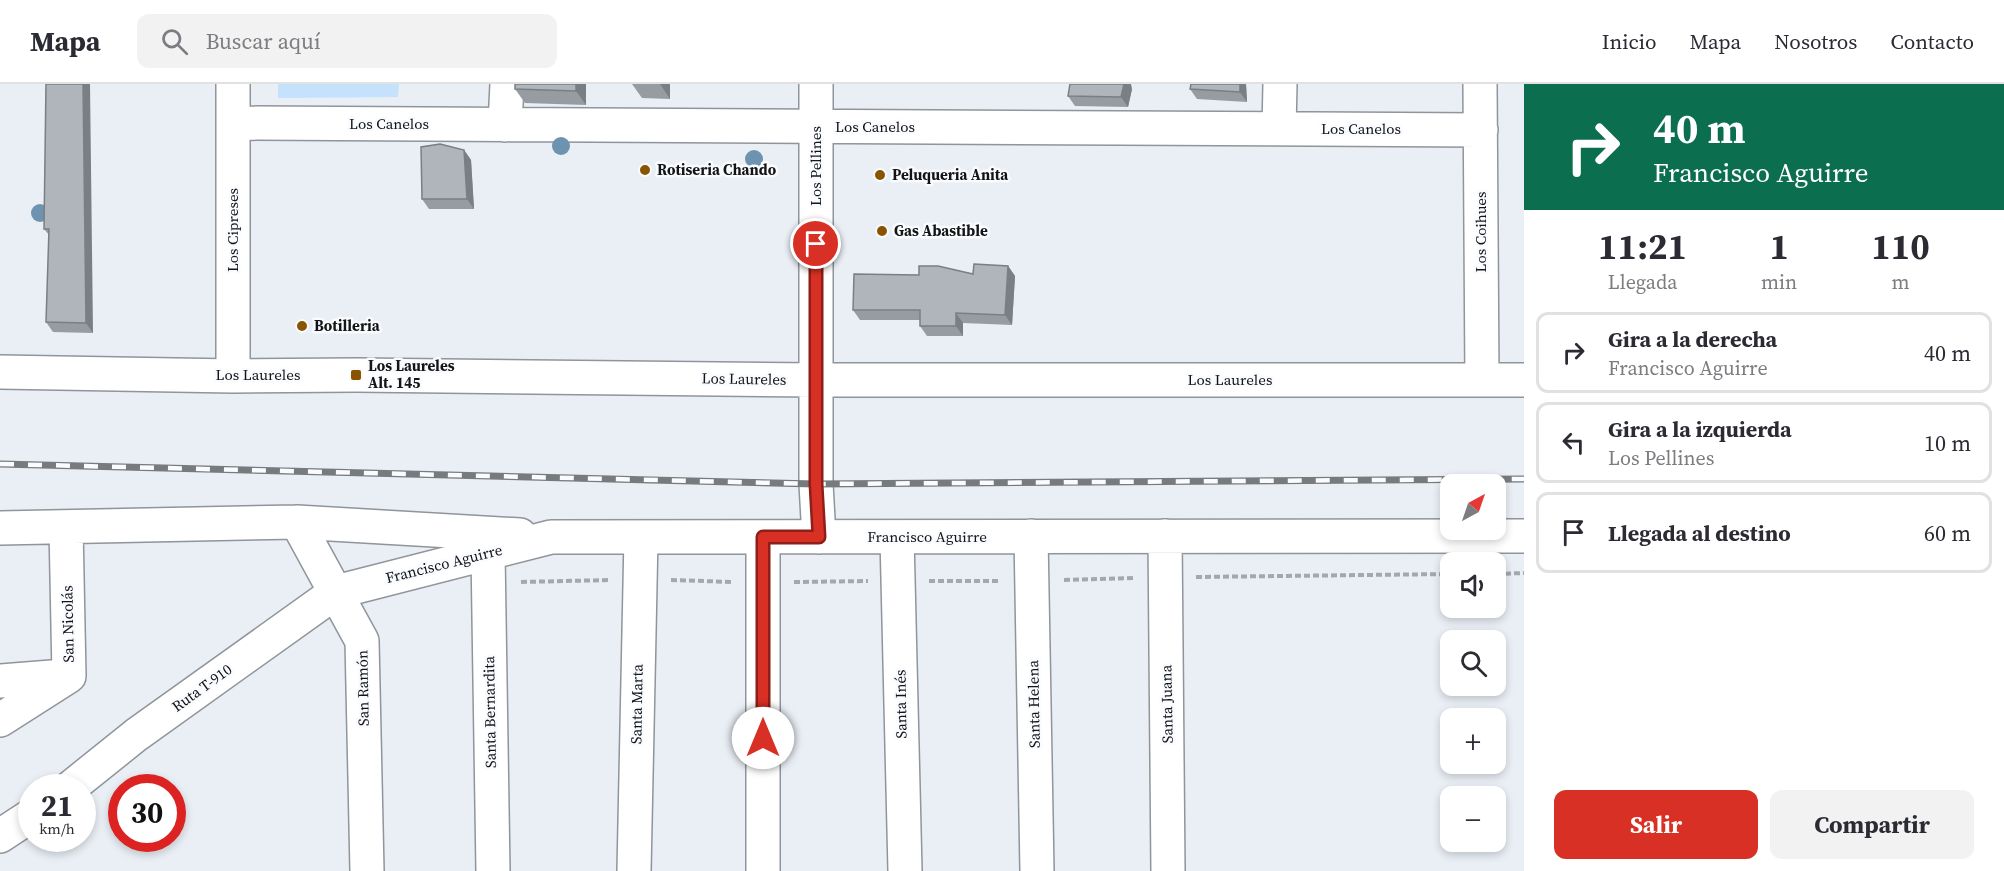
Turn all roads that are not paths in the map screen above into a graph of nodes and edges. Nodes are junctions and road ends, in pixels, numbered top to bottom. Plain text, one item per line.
1 (233, 84) edge
2 (507, 84) edge
3 (816, 84) edge
4 (1280, 84) edge
5 (1480, 84) edge
6 (233, 123) junction
7 (505, 125) junction
8 (816, 126) junction
9 (1279, 129) junction
10 (1481, 130) junction
11 (0, 372) edge
12 (233, 376) junction
13 (816, 380) junction
14 (1482, 380) junction
15 (1524, 380) edge
16 (297, 522) junction
17 (66, 526) junction
18 (0, 528) edge
19 (1031, 536) junction
20 (1524, 536) edge
21 (550, 537) junction
22 (641, 537) junction
23 (763, 537) junction
24 (819, 537) junction
25 (897, 537) junction
26 (1165, 537) junction
27 (488, 553) junction
28 (336, 592) junction
29 (69, 676) junction
30 (0, 681) edge
31 (0, 720) edge
32 (87, 774) edge
33 (18, 824) edge
34 (0, 836) edge
35 (367, 871) edge
36 (493, 871) edge
37 (634, 871) edge
38 (763, 871) edge
39 (905, 871) edge
40 (1037, 871) edge
41 (1168, 871) edge

1 - 6 street, Los Cipreses
2 - 7 street
3 - 8 street, Los Pellines
4 - 9 street
5 - 10 street, Los Coihues
6 - 7 street, Los Canelos
6 - 12 street, Los Cipreses
7 - 8 street, Los Canelos
8 - 9 street, Los Canelos
8 - 13 street, Los Pellines
9 - 10 street, Los Canelos
10 - 14 street, Los Coihues
11 - 12 street, Los Laureles
12 - 13 street, Los Laureles
13 - 14 street, Los Laureles
13 - 24 street, Los Pellines
14 - 15 street, Los Laureles
16 - 17 street
16 - 21 street
16 - 28 street, San Ramón
17 - 18 street
17 - 29 street, San Nicolás
19 - 25 street, Francisco Aguirre
19 - 26 street, Francisco Aguirre
19 - 40 street, Santa Helena
20 - 26 street, Francisco Aguirre
21 - 22 street, Francisco Aguirre
21 - 27 street, Francisco Aguirre
22 - 23 street, Francisco Aguirre
22 - 37 street, Santa Marta
23 - 24 street, Francisco Aguirre
23 - 38 street
24 - 25 street, Francisco Aguirre
25 - 39 street, Santa Inés
26 - 41 street, Santa Juana
27 - 28 street, Francisco Aguirre
27 - 36 street, Santa Bernardita
28 - 32 street, Ruta T-910
28 - 35 street, San Ramón
29 - 30 street
29 - 31 street, San Nicolás
33 - 34 street

